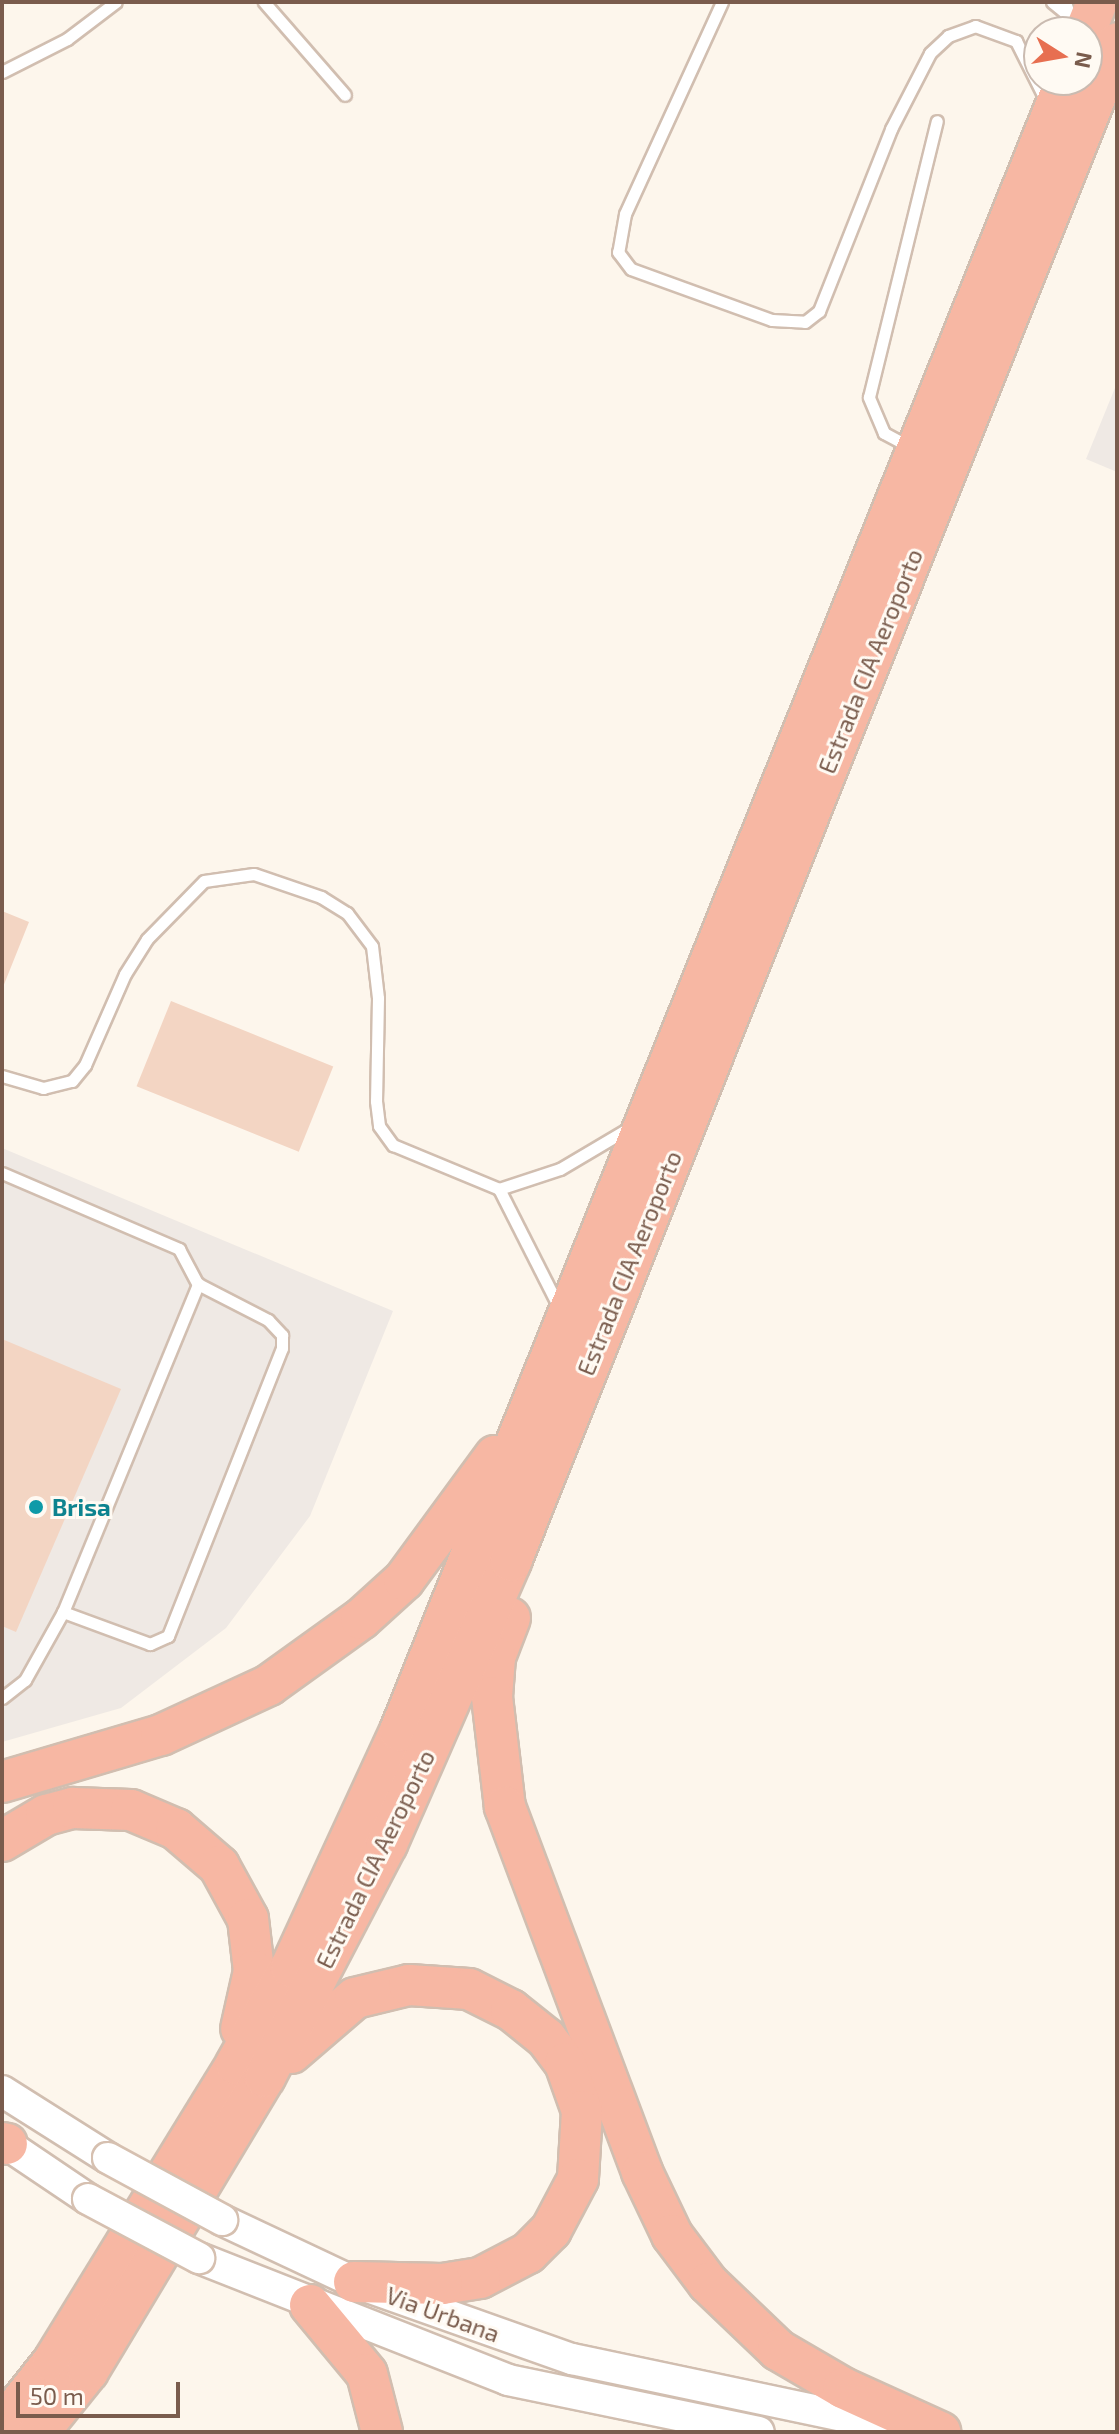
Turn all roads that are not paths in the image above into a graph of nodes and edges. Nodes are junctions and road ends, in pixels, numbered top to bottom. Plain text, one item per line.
1 (116, 2) edge
2 (264, 2) edge
3 (722, 2) edge
4 (1052, 2) edge
5 (1065, 2) edge
6 (1083, 16) edge
7 (1117, 43) edge
8 (2, 72) edge
9 (345, 95) dead end
10 (1059, 97) edge
11 (937, 121) dead end
12 (916, 450) junction
13 (740, 985) junction
14 (2, 1076) edge
15 (646, 1116) junction
16 (2, 1173) edge
17 (499, 1189) junction
18 (198, 1284) junction
19 (565, 1317) junction
20 (528, 1411) junction
21 (63, 1612) junction
22 (2, 1698) edge
23 (2, 1782) edge
24 (2, 1841) edge
25 (251, 2071) junction
26 (2, 2091) edge
27 (4, 2143) edge
28 (354, 2282) junction
29 (310, 2305) junction
30 (70, 2367) junction
31 (2, 2392) edge
32 (2, 2426) edge
33 (39, 2432) edge
34 (75, 2432) edge
35 (382, 2432) edge
36 (759, 2432) edge
37 (923, 2432) edge
38 (940, 2432) edge

1 - 8 lane
2 - 9 lane
3 - 10 lane
4 - 6 lane
5 - 6 lane
7 - 13 highway, Estrada CIA Aeroporto
10 - 12 highway, Estrada CIA Aeroporto
11 - 12 lane
12 - 15 highway, Estrada CIA Aeroporto
13 - 25 highway, Estrada CIA Aeroporto
13 - 38 highway
14 - 17 lane
15 - 17 lane
15 - 19 highway, Estrada CIA Aeroporto
16 - 18 lane
17 - 19 lane
18 - 21 lane
18 - 21 lane
19 - 20 highway, Estrada CIA Aeroporto
20 - 23 highway
20 - 25 highway, Estrada CIA Aeroporto
21 - 22 lane
24 - 25 highway
25 - 28 highway
25 - 30 highway, Estrada CIA Aeroporto
26 - 28 main road, Via Urbana, bridge
27 - 29 main road, Via Urbana, bridge
28 - 37 main road, Via Urbana
29 - 35 highway
29 - 36 main road, Via Urbana
30 - 31 highway
30 - 32 highway, Estrada CIA Aeroporto
30 - 33 highway, Estrada CIA Aeroporto
30 - 34 highway

